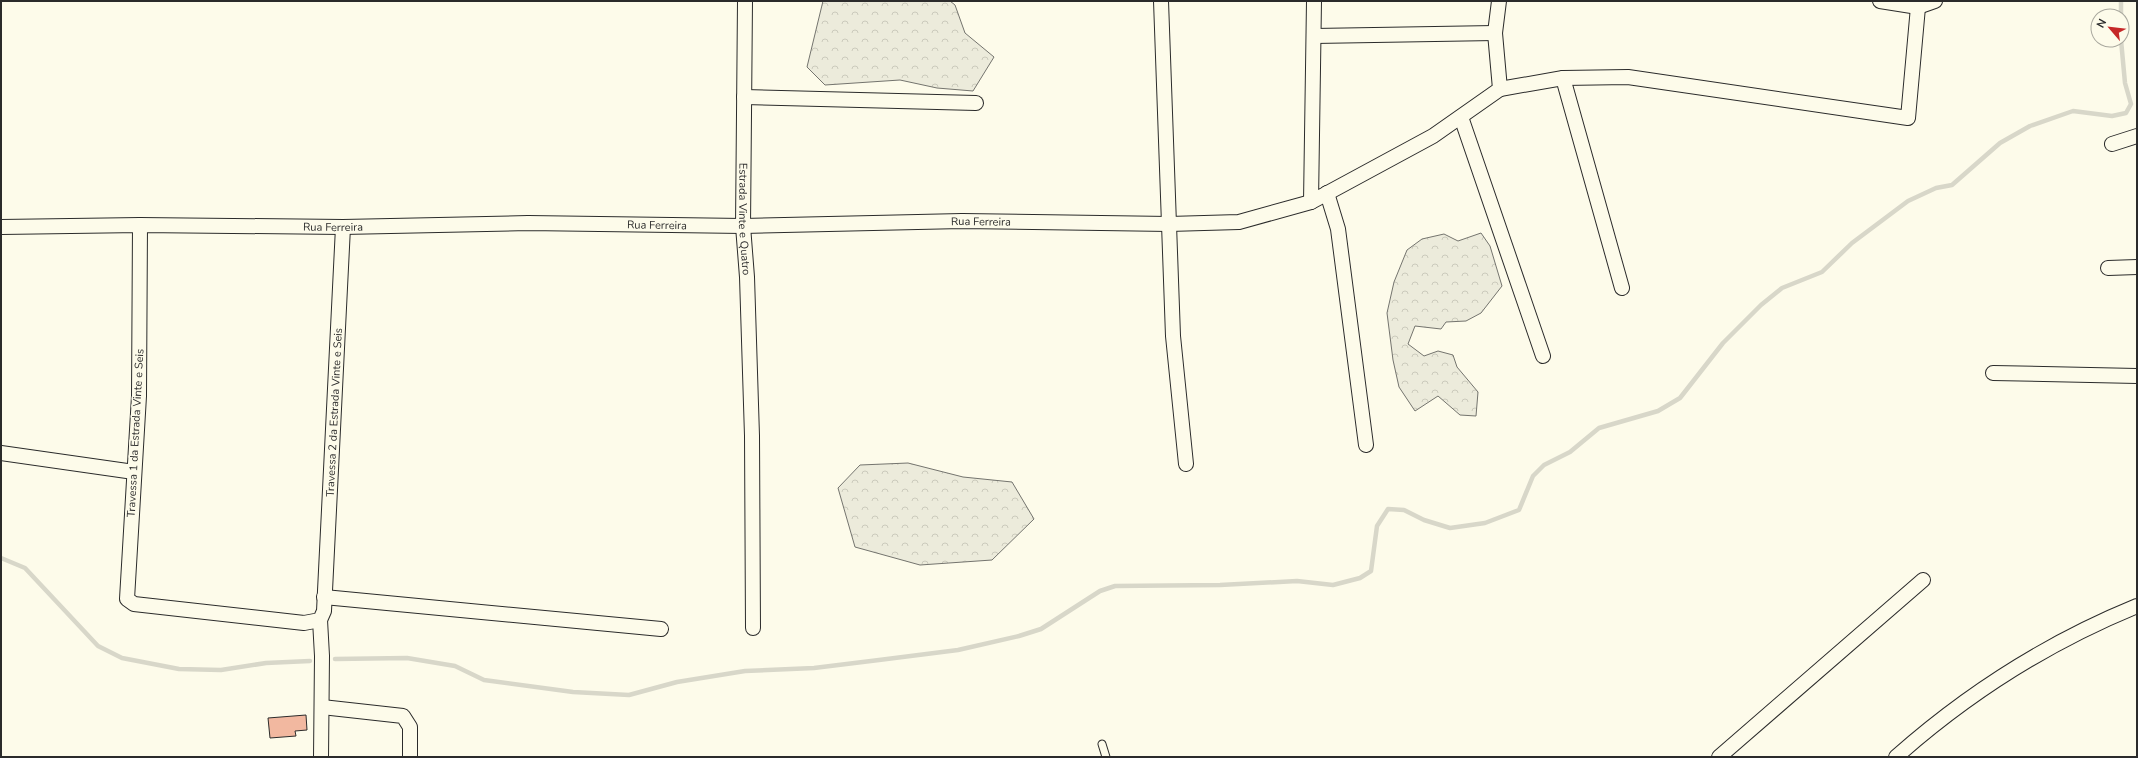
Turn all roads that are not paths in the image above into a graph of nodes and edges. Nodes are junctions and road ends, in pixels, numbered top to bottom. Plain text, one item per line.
1 (745, 1) edge
2 (1161, 1) edge
3 (1314, 1) edge
4 (1499, 1) edge
5 (1880, 1) edge
6 (1935, 1) edge
7 (1918, 7) junction
8 (1495, 33) junction
9 (1314, 36) junction
10 (1563, 78) junction
11 (1500, 89) junction
12 (744, 97) junction
13 (976, 103) dead end
14 (1461, 117) junction
15 (2137, 136) edge
16 (2112, 144) dead end
17 (1327, 193) junction
18 (1311, 202) junction
19 (1169, 224) junction
20 (140, 225) junction
21 (743, 226) junction
22 (1, 227) edge
23 (343, 227) junction
24 (2137, 267) edge
25 (2108, 268) dead end
26 (1622, 288) dead end
27 (1544, 356) dead end
28 (1993, 373) dead end
29 (2137, 376) edge
30 (1366, 445) dead end
31 (1, 453) edge
32 (1186, 464) dead end
33 (134, 472) junction
34 (1923, 580) dead end
35 (324, 597) junction
36 (2137, 606) edge
37 (320, 620) junction
38 (753, 628) dead end
39 (661, 629) dead end
40 (322, 707) junction
41 (1102, 744) dead end
42 (322, 757) edge
43 (410, 757) edge
44 (1106, 757) edge
45 (1719, 757) edge
46 (1896, 757) edge

1 - 12 street, Estrada Vinte e Quatro
2 - 19 street
3 - 9 street
4 - 8 street
5 - 7 street
6 - 7 street
7 - 10 street
8 - 9 street
8 - 11 street
9 - 18 street
10 - 11 street
10 - 26 street
11 - 14 street, Rua Ferreira
12 - 13 street
12 - 21 street, Estrada Vinte e Quatro
14 - 17 street, Rua Ferreira
14 - 27 street
15 - 16 street
17 - 18 street, Rua Ferreira
17 - 30 street
18 - 19 street, Rua Ferreira
19 - 21 street, Rua Ferreira
19 - 32 street
20 - 22 street, Rua Ferreira
20 - 23 street, Rua Ferreira
20 - 33 street, Travessa 1 da Estrada Vinte e Seis
21 - 23 street, Rua Ferreira
21 - 38 street, Estrada Vinte e Quatro
23 - 35 street, Travessa 2 da Estrada Vinte e Seis
24 - 25 street
28 - 29 street
31 - 33 street
33 - 37 street, Travessa 1 da Estrada Vinte e Seis
34 - 45 street
35 - 37 street, Travessa 2 da Estrada Vinte e Seis
35 - 39 street
36 - 46 street
37 - 40 street, Travessa 2 da Estrada Vinte e Seis
40 - 42 street, Travessa 2 da Estrada Vinte e Seis
40 - 43 street
41 - 44 lane

